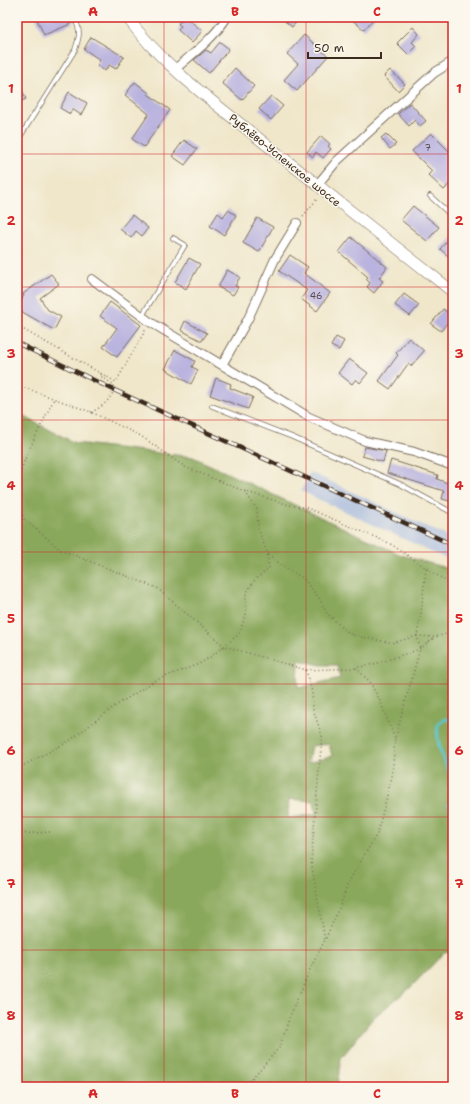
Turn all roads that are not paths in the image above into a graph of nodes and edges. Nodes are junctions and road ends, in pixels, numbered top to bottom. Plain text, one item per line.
1 (74, 17) edge
2 (127, 17) edge
3 (228, 17) edge
4 (453, 61) edge
5 (175, 69) junction
6 (18, 140) edge
7 (320, 188) junction
8 (430, 196) dead end
9 (453, 205) edge
10 (447, 212) junction
11 (453, 218) edge
12 (296, 223) road end
13 (173, 238) dead end
14 (92, 279) dead end
15 (453, 292) edge
16 (142, 316) junction
17 (222, 365) junction
18 (212, 406) dead end
19 (453, 466) edge
20 (453, 513) edge

1 - 6 lane
2 - 5 main road, Рублёво-Успенское шоссе
3 - 5 street
4 - 7 street
5 - 7 main road, Рублёво-Успенское шоссе
7 - 15 main road, Рублёво-Успенское шоссе
8 - 10 lane
9 - 10 lane
10 - 11 lane
12 - 17 street
13 - 16 lane
14 - 16 street
16 - 17 street
17 - 19 street
18 - 20 lane

